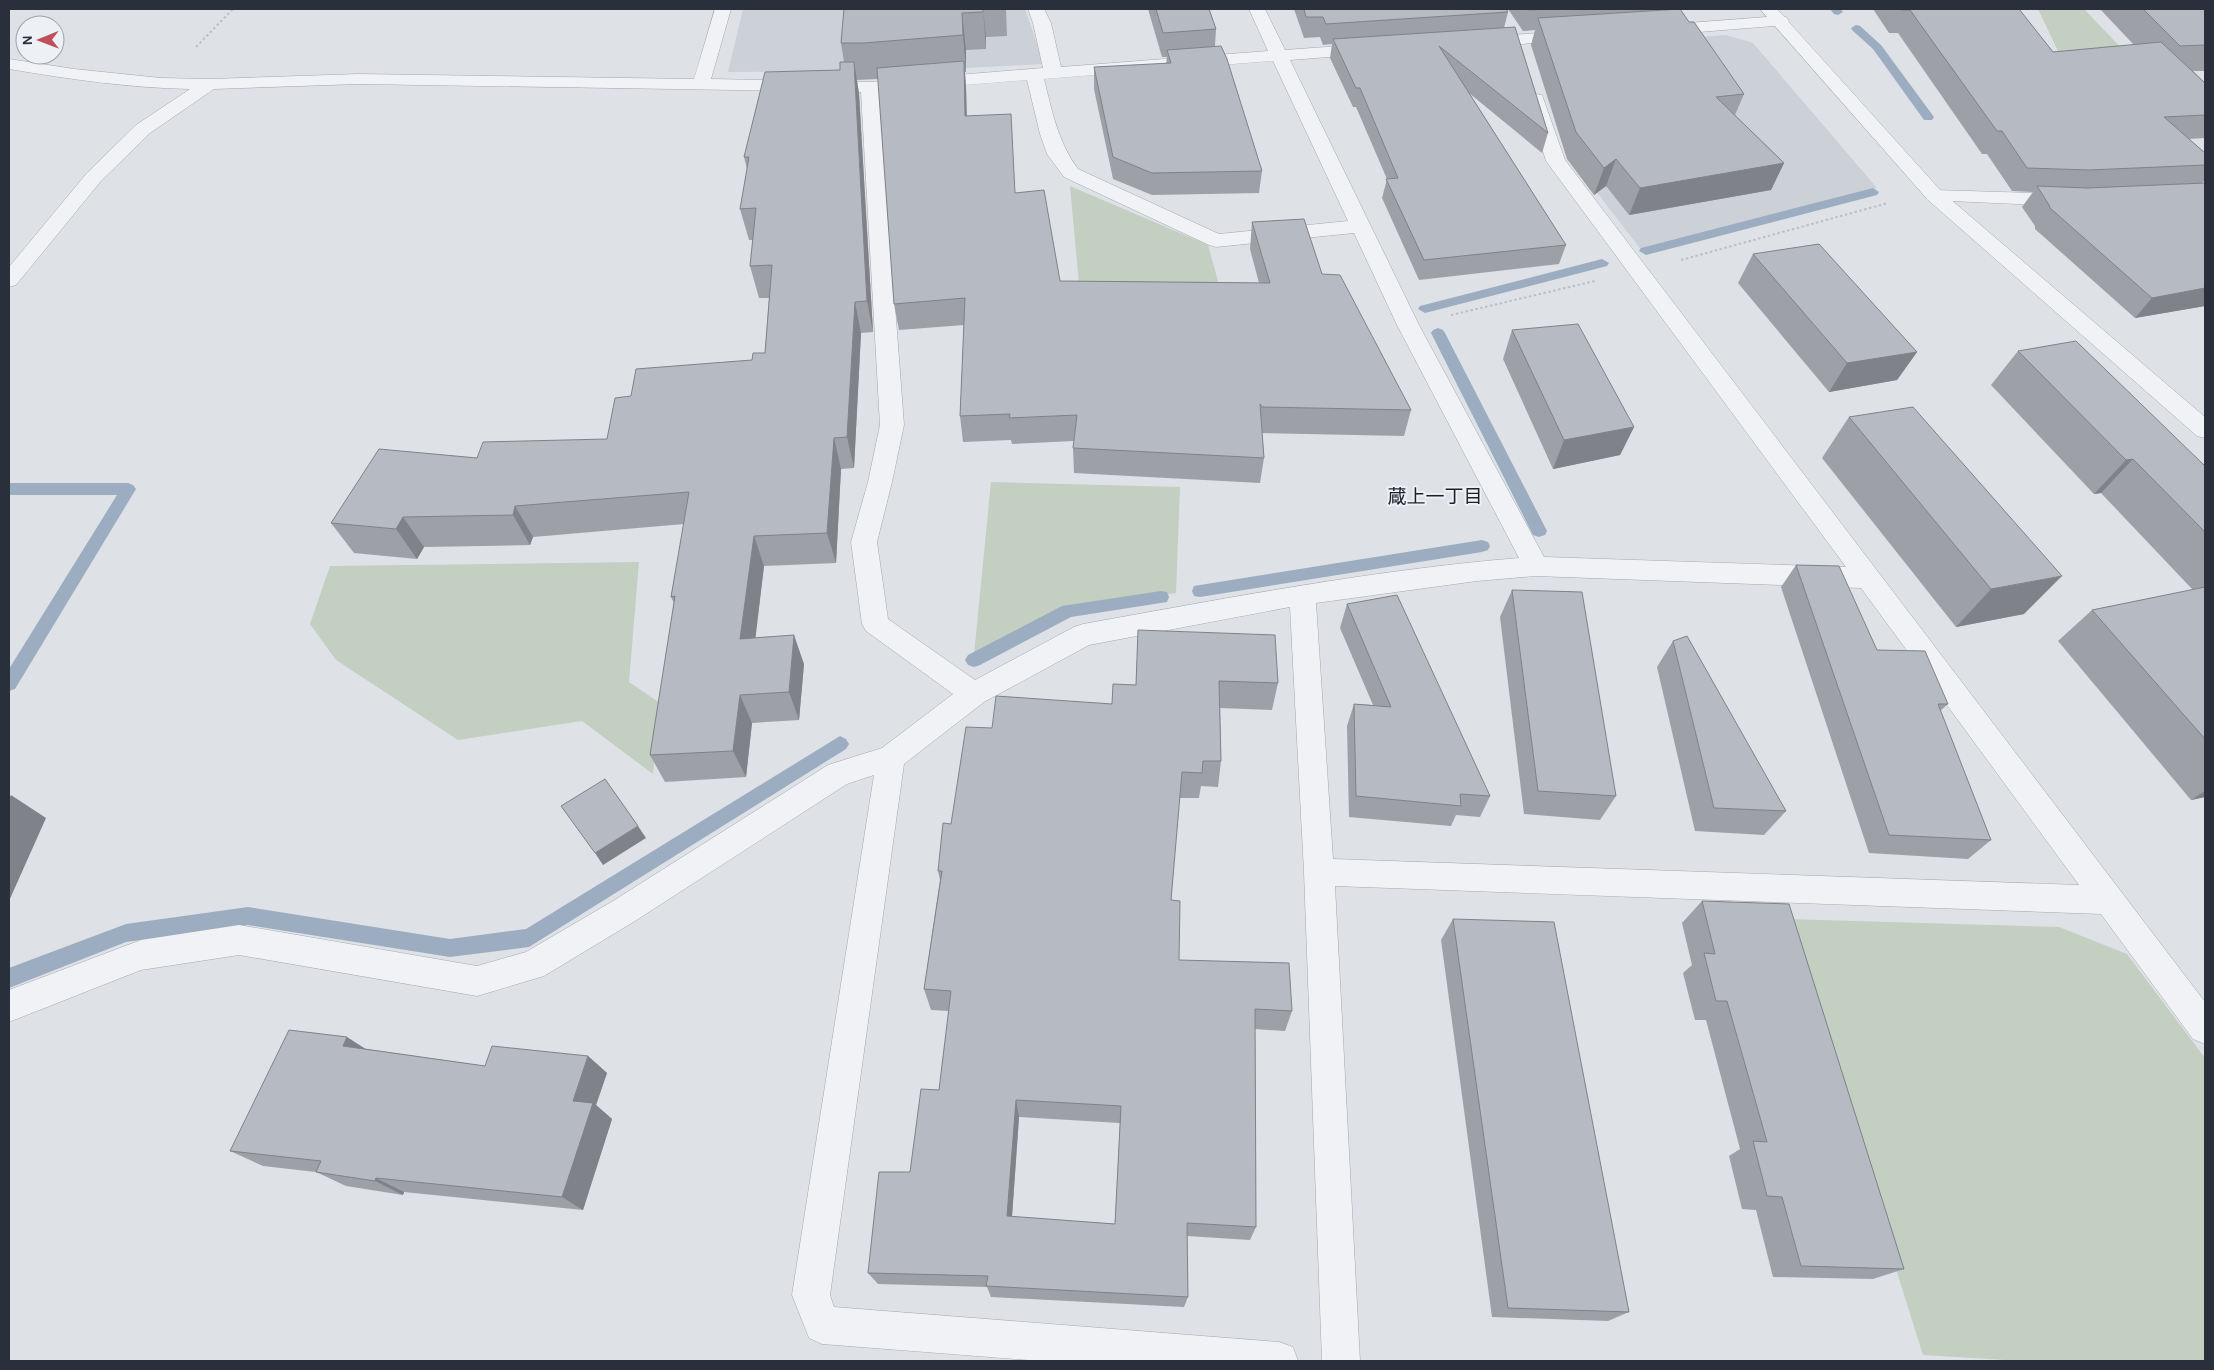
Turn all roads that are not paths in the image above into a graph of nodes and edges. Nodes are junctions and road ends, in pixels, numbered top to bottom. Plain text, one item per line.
1 (723, 9) edge
2 (1036, 9) edge
3 (1257, 9) edge
4 (1774, 15) edge
5 (1644, 31) edge
6 (1586, 35) edge
7 (1470, 43) edge
8 (1383, 48) edge
9 (1520, 50) junction
10 (1278, 55) junction
11 (9, 64) edge
12 (1044, 73) junction
13 (210, 84) junction
14 (701, 84) junction
15 (870, 86) junction
16 (1935, 196) junction
17 (2082, 200) edge
18 (1360, 226) junction
19 (9, 280) edge
20 (2205, 430) edge
21 (1536, 566) junction
22 (1866, 578) junction
23 (1302, 595) junction
24 (974, 694) junction
25 (891, 758) junction
26 (1320, 872) junction
27 (2109, 900) junction
28 (9, 1006) edge
29 (2205, 1028) edge
30 (1279, 1361) edge
31 (1341, 1361) edge

1 - 14 street
2 - 12 street
3 - 10 street
4 - 5 street
4 - 16 street
6 - 9 street
7 - 9 street
8 - 10 street
9 - 22 street
10 - 12 street
10 - 18 street
11 - 13 street
12 - 15 street
12 - 18 street
13 - 14 street
13 - 19 street
14 - 15 street
15 - 24 street
16 - 17 street
16 - 20 street
18 - 21 street
21 - 22 street
21 - 23 street
22 - 27 street
23 - 24 street
23 - 26 street
24 - 25 street
25 - 28 street
25 - 30 street
26 - 27 street
26 - 31 street
27 - 29 street

